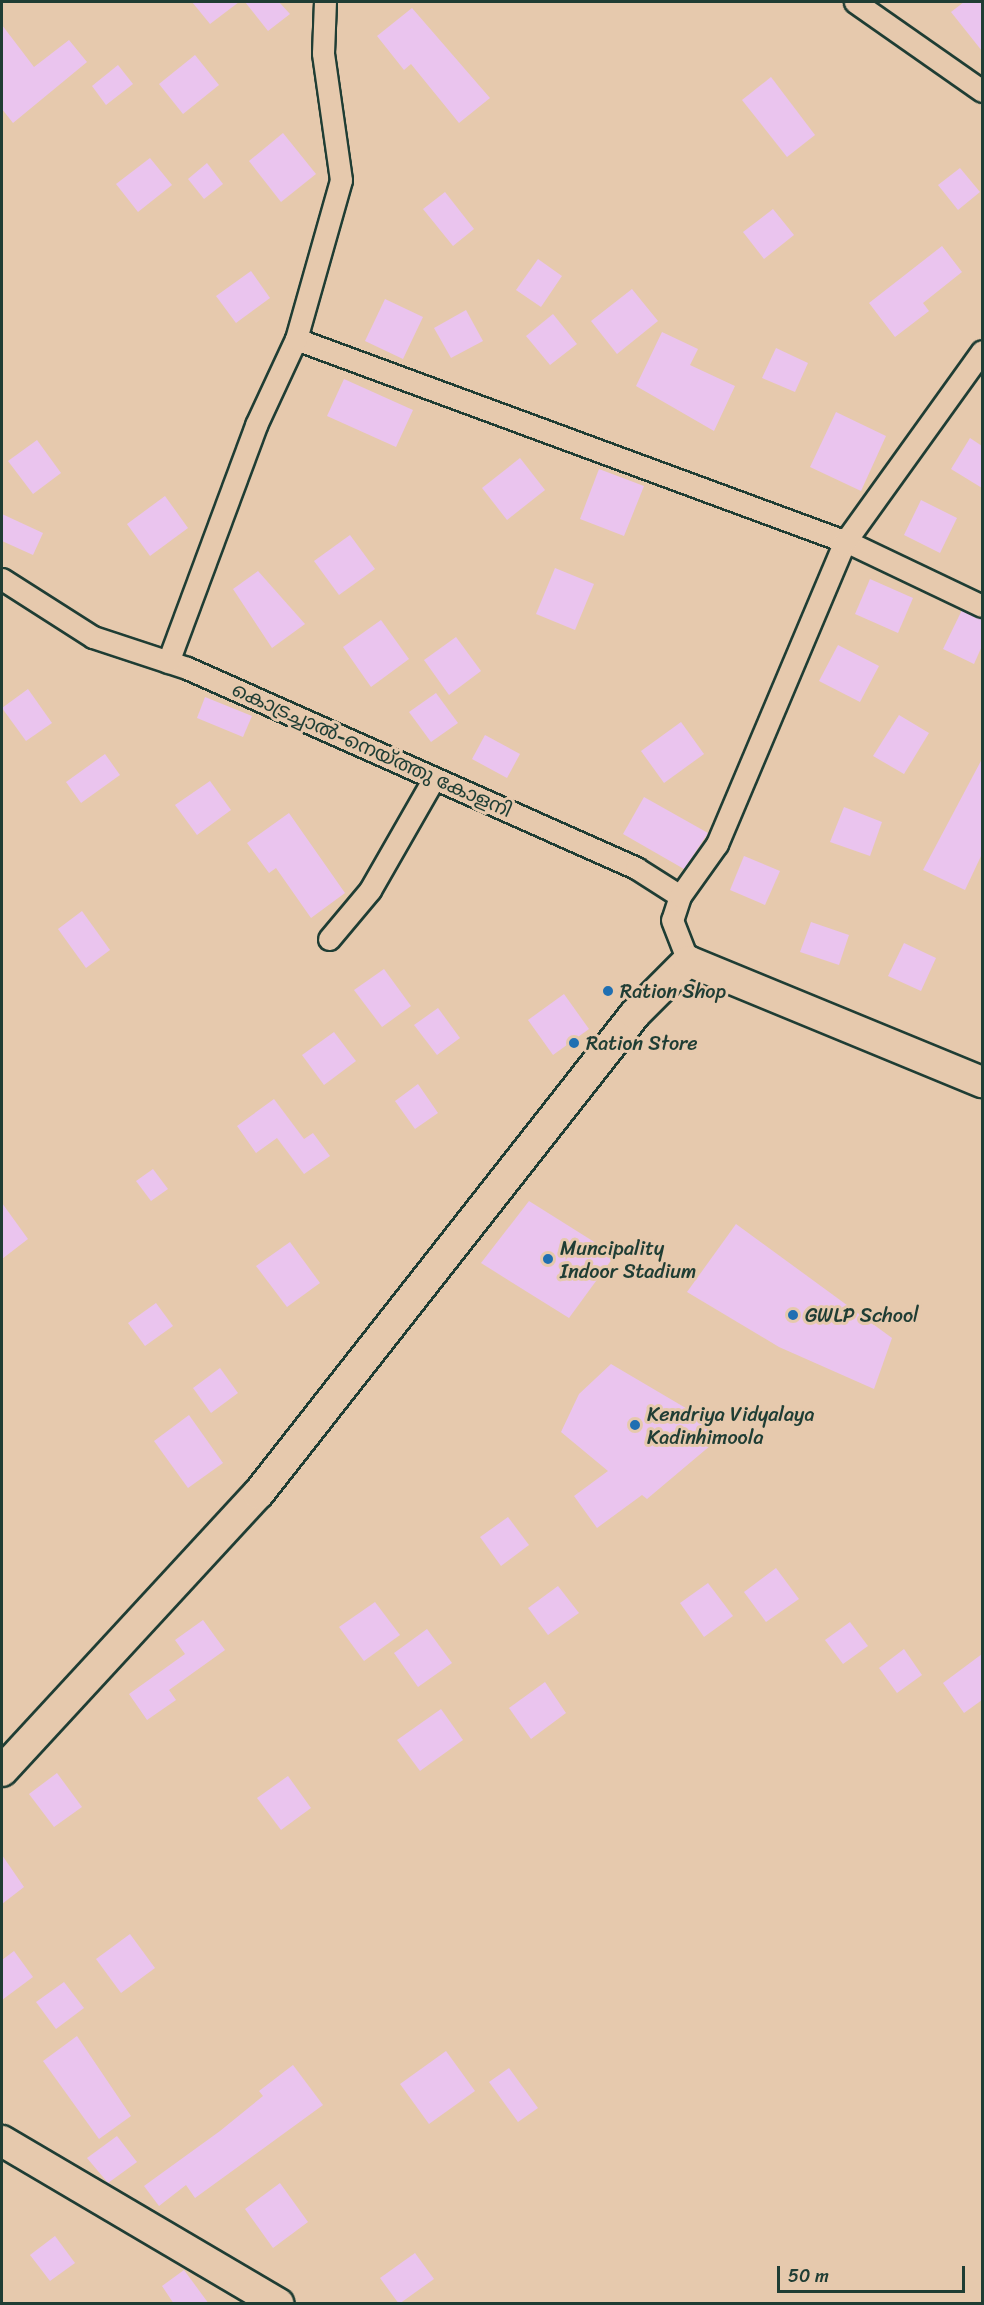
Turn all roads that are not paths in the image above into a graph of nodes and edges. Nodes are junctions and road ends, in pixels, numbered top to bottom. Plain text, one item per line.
1 (326, 2) edge
2 (855, 2) edge
3 (982, 91) edge
4 (296, 339) junction
5 (982, 351) edge
6 (844, 543) junction
7 (2, 579) edge
8 (982, 606) edge
9 (168, 662) junction
10 (433, 780) junction
11 (680, 896) junction
12 (329, 939) dead end
13 (688, 961) junction
14 (982, 1082) edge
15 (2, 1771) edge
16 (2, 2141) edge
17 (279, 2304) edge

1 - 4 street
2 - 3 street
4 - 6 street
4 - 9 street
5 - 6 street
6 - 8 street
6 - 11 street
7 - 9 street, കൊട്രച്ചാൽ-നെയ്ത്തു കോളനി
9 - 10 street, കൊട്രച്ചാൽ-നെയ്ത്തു കോളനി
10 - 11 street, കൊട്രച്ചാൽ-നെയ്ത്തു കോളനി
10 - 12 street
11 - 13 street
13 - 14 main road
13 - 15 main road
16 - 17 main road

